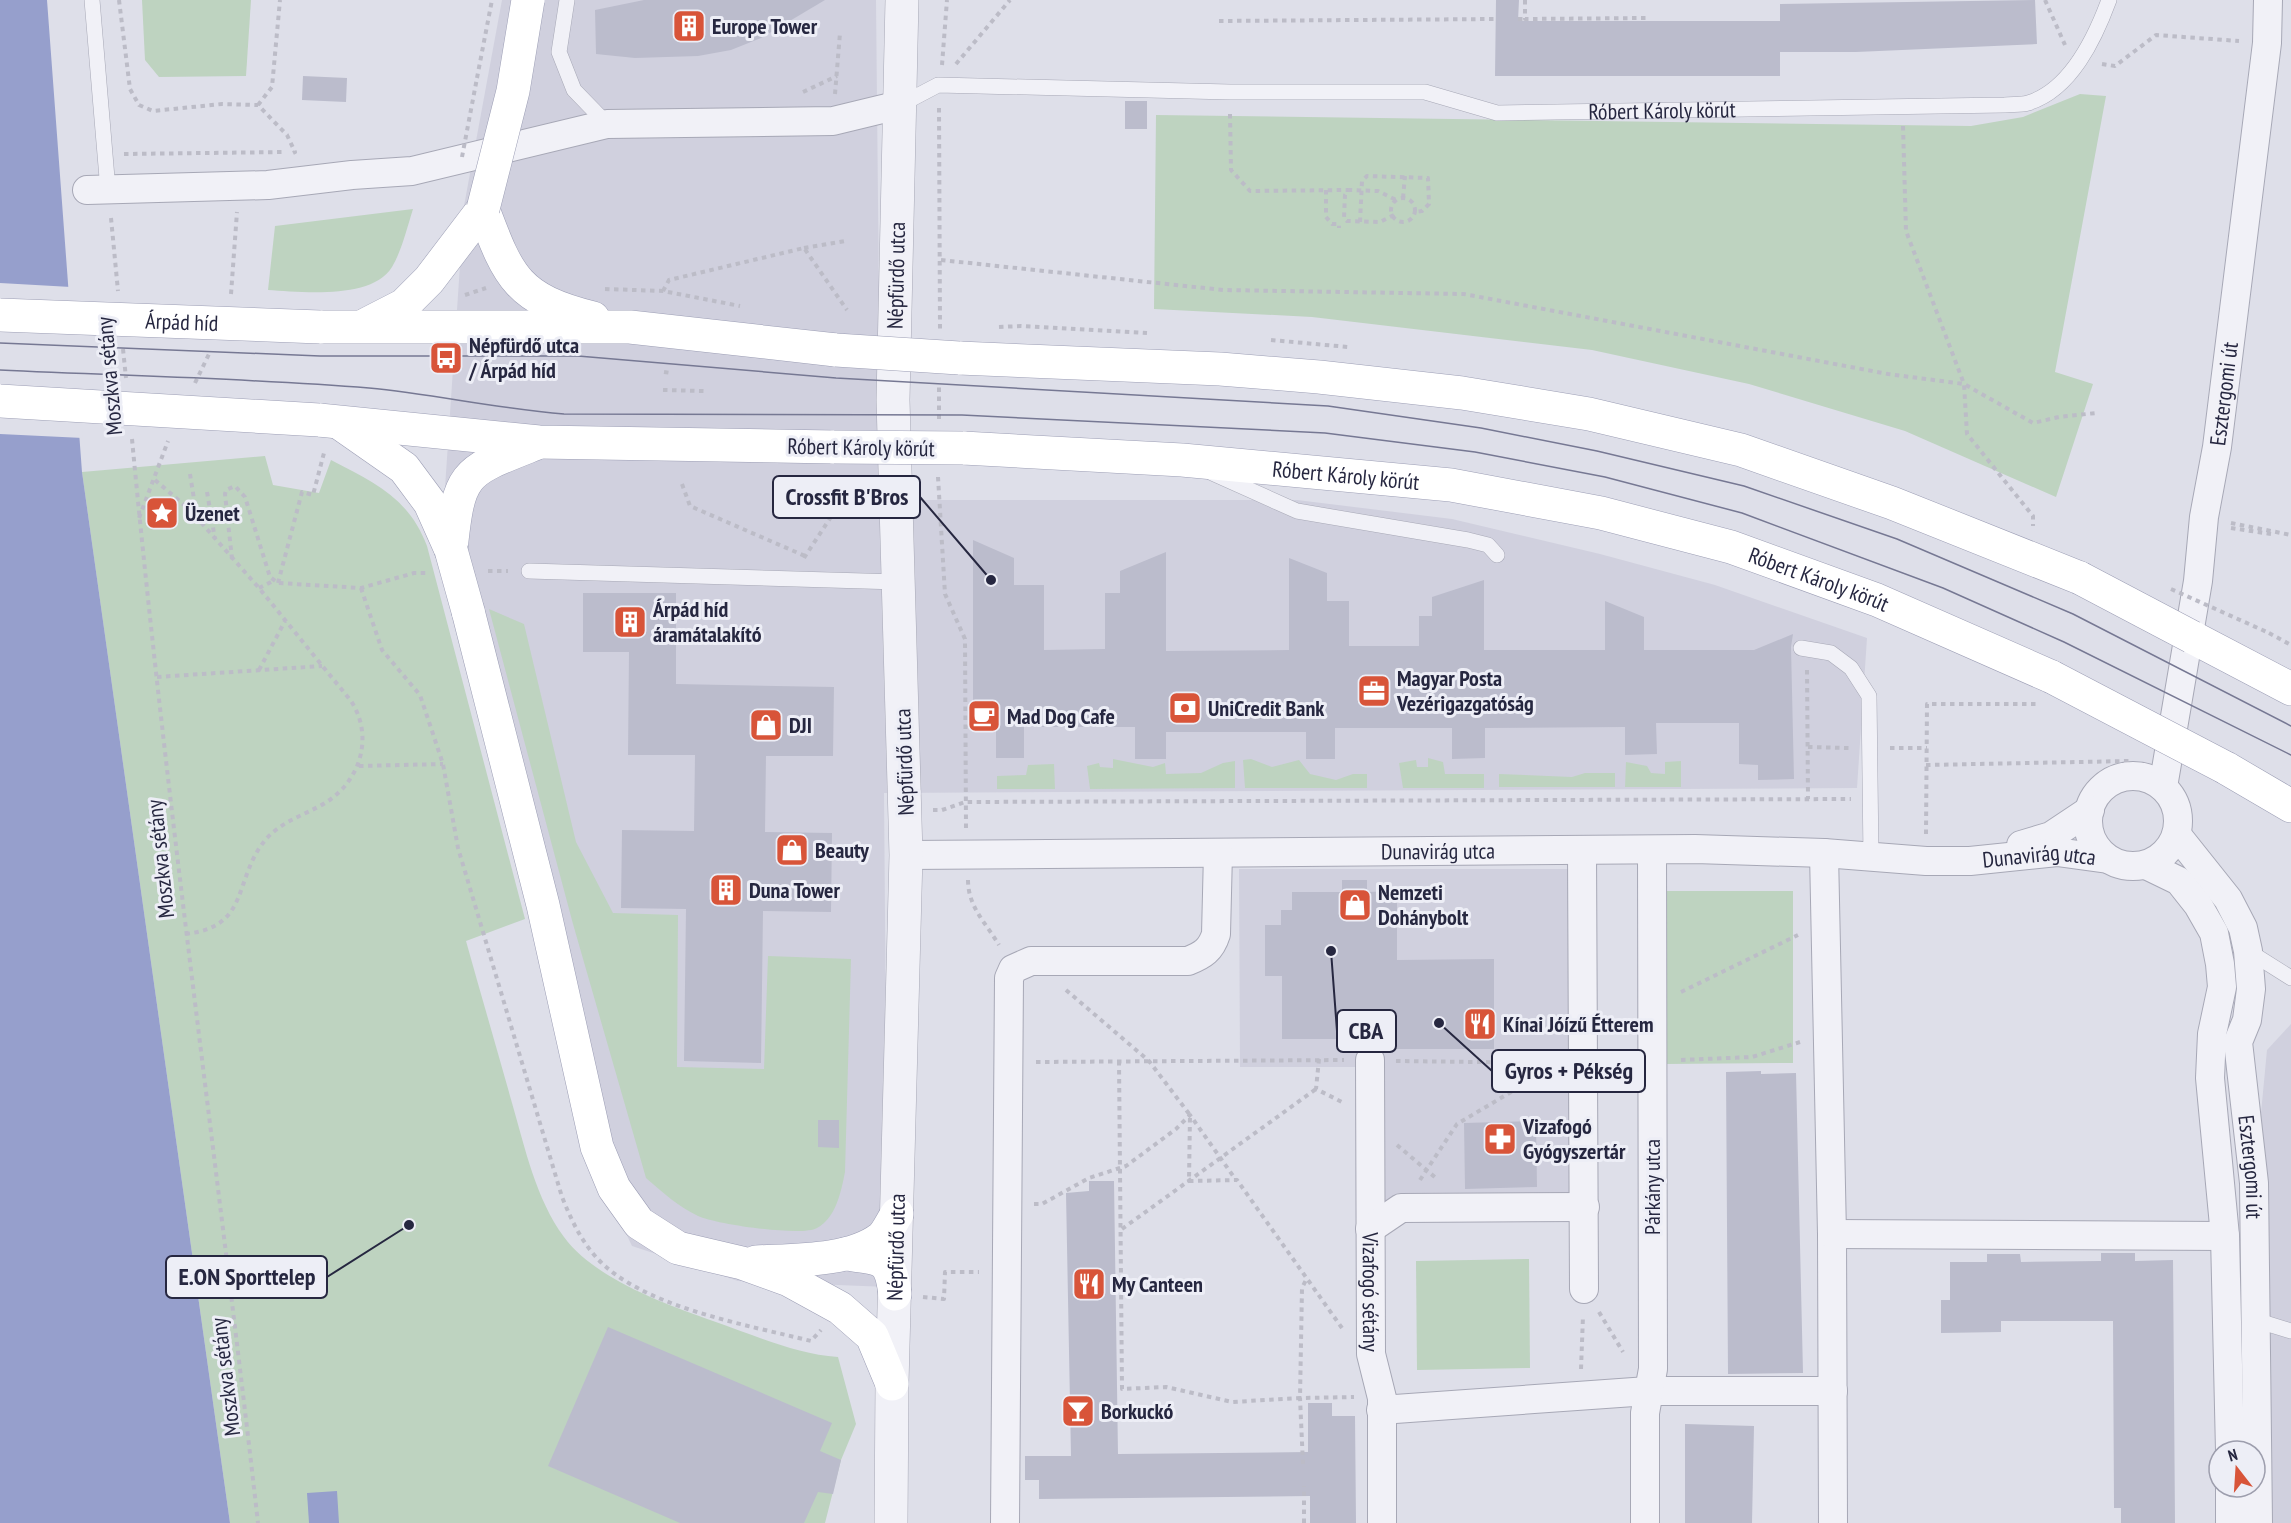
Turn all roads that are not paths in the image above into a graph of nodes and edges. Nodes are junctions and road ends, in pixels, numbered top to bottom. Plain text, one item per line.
1 (92, 0) edge
2 (528, 0) edge
3 (567, 0) edge
4 (902, 0) edge
5 (2109, 0) edge
6 (2268, 0) edge
7 (900, 105) junction
8 (607, 124) junction
9 (98, 190) joint
10 (483, 209) junction
11 (0, 315) edge
12 (362, 327) junction
13 (630, 327) junction
14 (0, 401) edge
15 (327, 429) junction
16 (539, 442) junction
17 (1182, 460) junction
18 (1497, 555) dead end
19 (444, 561) junction
20 (529, 571) road end
21 (898, 582) junction
22 (1804, 648) road end
23 (2291, 689) edge
24 (2152, 782) junction
25 (2291, 806) edge
26 (2090, 810) junction
27 (2177, 834) junction
28 (1582, 850) junction
29 (1652, 850) junction
30 (1218, 853) junction
31 (1824, 853) junction
32 (906, 855) junction
33 (1872, 857) junction
34 (2108, 860) junction
35 (1970, 861) junction
36 (2146, 865) junction
37 (2214, 933) junction
38 (2248, 951) junction
39 (2291, 978) edge
40 (1370, 1060) road end
41 (1585, 1207) junction
42 (897, 1214) junction
43 (1370, 1229) junction
44 (1832, 1234) junction
45 (2225, 1236) junction
46 (846, 1254) junction
47 (742, 1263) junction
48 (1584, 1289) road end
49 (895, 1294) junction
50 (2228, 1318) junction
51 (2257, 1320) junction
52 (2291, 1331) edge
53 (892, 1384) junction
54 (1648, 1391) junction
55 (1833, 1391) junction
56 (1382, 1404) junction
57 (2230, 1439) edge
58 (2230, 1499) edge
59 (891, 1523) edge
60 (1005, 1523) edge
61 (1382, 1523) edge
62 (1645, 1523) edge
63 (1833, 1523) edge
64 (2230, 1523) edge
65 (2258, 1523) edge

1 - 9 lane
2 - 10 main road, bridge
3 - 8 lane
4 - 7 street, Népfürdő utca
5 - 7 lane, Róbert Károly körút
6 - 24 street, Esztergomi út
7 - 8 street
7 - 21 street, Népfürdő utca
8 - 9 street
10 - 12 main road
10 - 13 main road
11 - 12 main road, Árpád híd, bridge
12 - 13 main road
13 - 23 main road, bridge
14 - 15 main road, bridge
15 - 16 main road, Róbert Károly körút
15 - 19 main road
16 - 17 main road, Róbert Károly körút, bridge
16 - 19 main road
17 - 18 lane
17 - 25 main road, Róbert Károly körút, bridge
19 - 47 main road, bridge
20 - 21 lane
21 - 32 street, Népfürdő utca
22 - 33 lane
24 - 26 street
24 - 27 street
26 - 34 street
26 - 35 street, Dunavirág utca
27 - 36 street
27 - 38 street, Esztergomi út
28 - 29 street, Dunavirág utca
28 - 30 street, Dunavirág utca
28 - 41 street
29 - 31 street, Dunavirág utca
29 - 54 street, Párkány utca
30 - 32 street, Dunavirág utca
30 - 60 street
31 - 33 street, Dunavirág utca
31 - 44 street
32 - 42 street, Népfürdő utca
33 - 35 street, Dunavirág utca
34 - 35 street, Dunavirág utca
34 - 36 street, Esztergomi út
36 - 37 street, Esztergomi út
37 - 38 lane
37 - 45 street, Esztergomi út
38 - 39 lane
38 - 51 street, Esztergomi út
40 - 43 street, Vizafogó sétány
41 - 43 street
41 - 48 street
42 - 46 main road
42 - 49 street, Népfürdő utca
43 - 56 street, Vizafogó sétány
44 - 45 street, Esztergomi út
44 - 55 street
45 - 50 street, Esztergomi út
46 - 47 main road
46 - 49 main road
47 - 53 main road
49 - 53 street, Népfürdő utca
50 - 51 lane
50 - 57 street, Esztergomi út
51 - 52 lane
51 - 65 street, Esztergomi út
53 - 59 street, Népfürdő utca
54 - 55 street
54 - 56 street
54 - 62 street, Párkány utca
55 - 63 street
56 - 61 street, Vizafogó sétány
58 - 64 street

